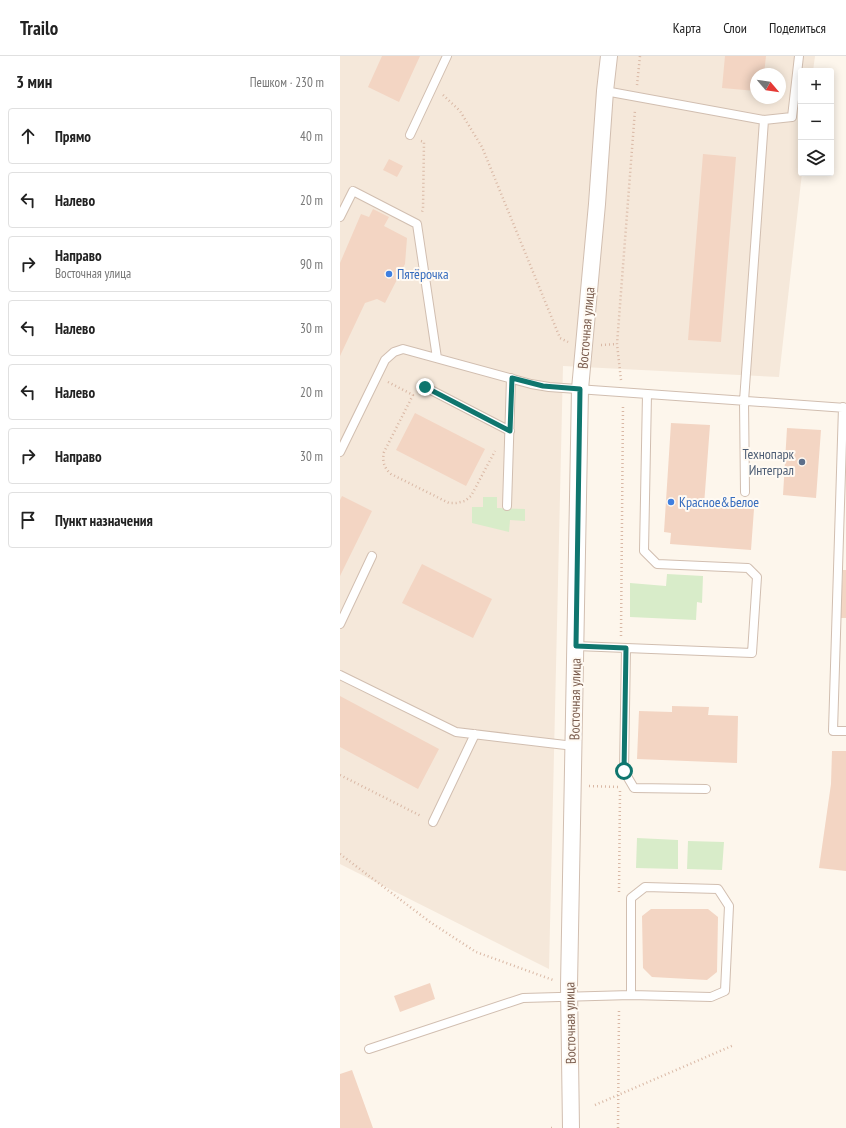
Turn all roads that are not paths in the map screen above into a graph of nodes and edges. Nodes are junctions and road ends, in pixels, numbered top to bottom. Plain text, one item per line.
1 (448, 56) edge
2 (609, 56) edge
3 (799, 56) edge
4 (605, 91) junction
5 (764, 120) junction
6 (410, 135) road end
7 (340, 218) edge
8 (437, 358) junction
9 (512, 378) junction
10 (425, 387) dead end
11 (580, 389) junction
12 (647, 394) junction
13 (744, 400) junction
14 (844, 407) edge
15 (508, 430) junction
16 (340, 452) edge
17 (744, 492) dead end
18 (507, 506) dead end
19 (372, 556) dead end
20 (340, 624) edge
21 (576, 646) junction
22 (626, 648) junction
23 (340, 675) edge
24 (846, 731) edge
25 (475, 734) junction
26 (574, 746) junction
27 (706, 789) dead end
28 (433, 822) road end
29 (569, 991) junction
30 (631, 995) junction
31 (369, 1049) dead end
32 (571, 1128) edge

1 - 6 lane
2 - 4 street, Восточная улица
3 - 5 lane
4 - 5 lane
4 - 11 street, Восточная улица
5 - 13 lane
7 - 8 lane
8 - 9 lane
8 - 16 lane
9 - 11 lane
9 - 15 lane
10 - 15 lane
11 - 12 lane
11 - 21 street, Восточная улица
12 - 13 lane
12 - 22 lane
13 - 14 lane
13 - 17 lane
14 - 24 lane
15 - 18 lane
19 - 20 lane
21 - 22 lane
21 - 26 street, Восточная улица
22 - 27 lane
23 - 25 lane
25 - 26 lane
25 - 28 lane
26 - 29 street, Восточная улица
29 - 30 lane
29 - 31 lane
29 - 32 street, Восточная улица
30 - 30 lane

